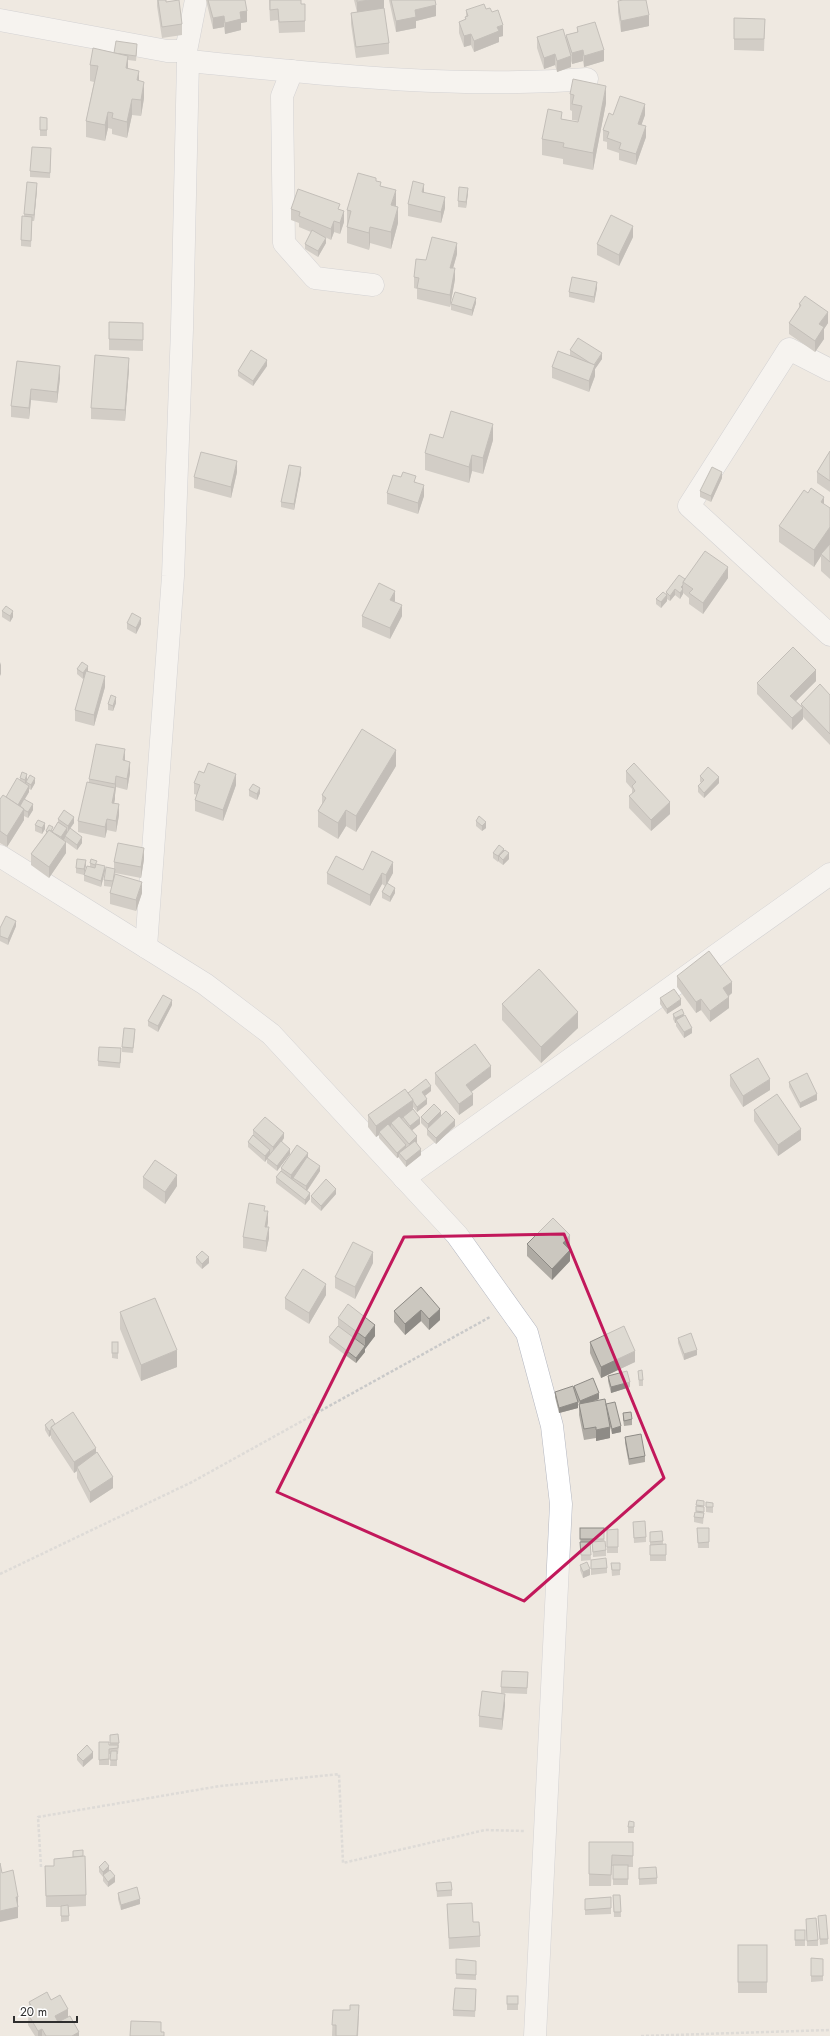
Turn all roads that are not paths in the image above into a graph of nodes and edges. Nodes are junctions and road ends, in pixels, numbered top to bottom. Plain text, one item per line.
1 (196, 0) edge
2 (0, 20) edge
3 (187, 56) junction
4 (292, 71) junction
5 (587, 79) dead end
6 (373, 285) dead end
7 (830, 370) edge
8 (830, 635) edge
9 (0, 856) edge
10 (830, 874) edge
11 (146, 947) junction
12 (404, 1178) junction
13 (535, 2036) edge

1 - 3 street
2 - 3 street
3 - 4 street
3 - 11 street
4 - 5 street
4 - 6 street
7 - 8 street
9 - 11 street
10 - 12 street
11 - 12 street
12 - 13 street

